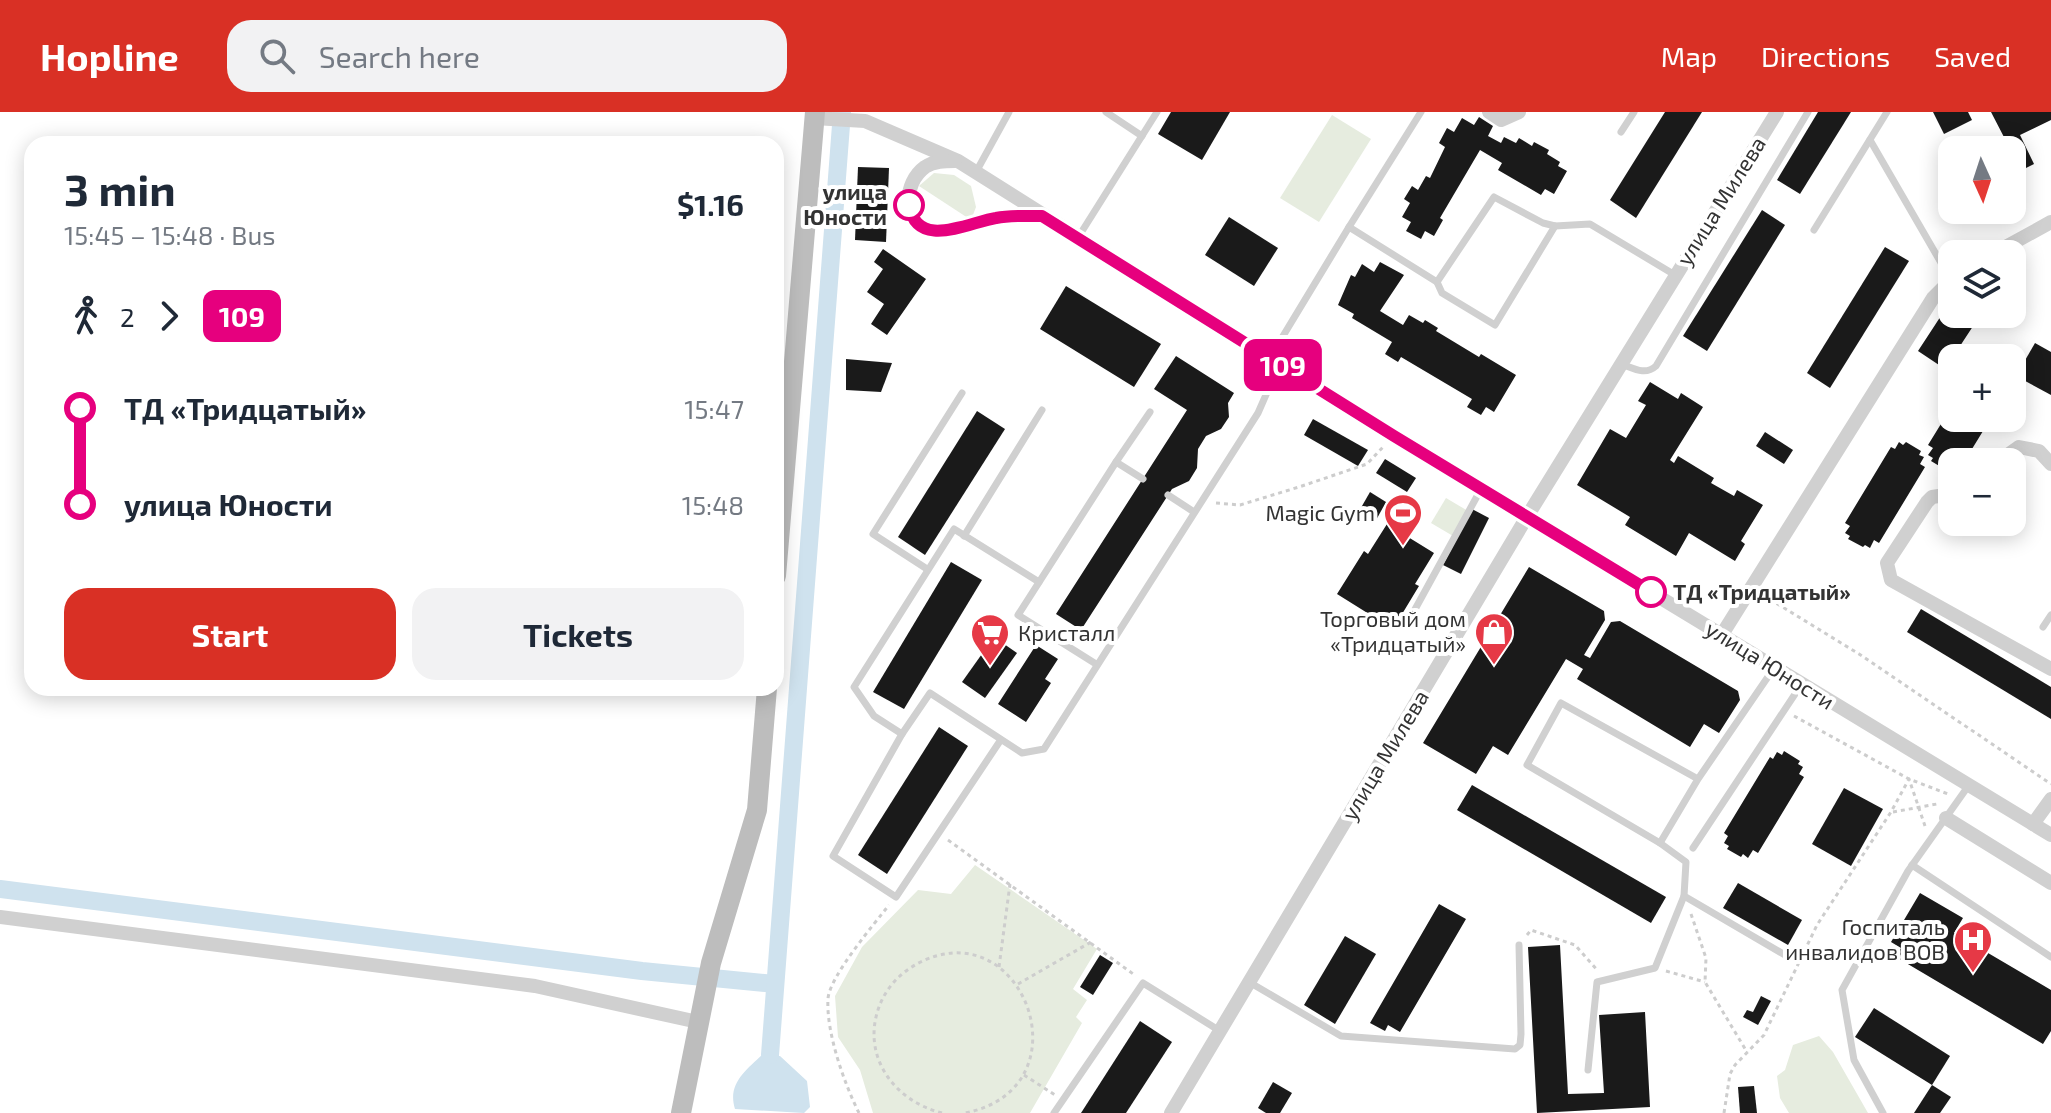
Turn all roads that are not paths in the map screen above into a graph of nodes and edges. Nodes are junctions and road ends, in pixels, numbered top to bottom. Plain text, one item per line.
1 (1009, 112) edge
2 (1106, 112) edge
3 (1157, 112) edge
4 (1421, 112) edge
5 (1489, 112) edge
6 (1519, 112) edge
7 (1634, 112) edge
8 (1777, 112) edge
9 (1808, 112) edge
10 (1887, 112) edge
11 (817, 116) edge
12 (864, 117) edge
13 (1621, 132) dead end
14 (1142, 136) junction
15 (1870, 140) junction
16 (958, 161) junction
17 (976, 172) junction
18 (1042, 216) junction
19 (2051, 222) edge
20 (1555, 226) junction
21 (1349, 227) junction
22 (1814, 230) dead end
23 (1078, 238) junction
24 (2018, 240) edge
25 (1938, 258) edge
26 (1675, 275) junction
27 (1437, 282) junction
28 (1938, 293) edge
29 (1276, 360) junction
30 (1621, 364) junction
31 (962, 393) dead end
32 (1042, 410) dead end
33 (1150, 412) dead end
34 (2026, 448) edge
35 (1116, 462) junction
36 (2051, 464) edge
37 (1143, 479) dead end
38 (784, 486) edge
39 (1482, 488) junction
40 (1168, 495) dead end
41 (1938, 496) edge
42 (1194, 512) junction
43 (1528, 515) junction
44 (964, 536) junction
45 (927, 569) junction
46 (1039, 582) junction
47 (1413, 613) dead end
48 (2051, 615) edge
49 (2043, 627) dead end
50 (1721, 636) junction
51 (1096, 664) junction
52 (1774, 668) junction
53 (2051, 669) edge
54 (1801, 685) junction
55 (766, 696) edge
56 (902, 734) junction
57 (1000, 741) junction
58 (1698, 779) junction
59 (1969, 785) junction
60 (2051, 799) edge
61 (1946, 818) junction
62 (2033, 824) junction
63 (2051, 835) edge
64 (1660, 843) junction
65 (1693, 848) dead end
66 (1912, 865) junction
67 (2051, 883) edge
68 (1684, 896) junction
69 (0, 917) edge
70 (1519, 945) road end
71 (1785, 955) dead end
72 (2051, 957) edge
73 (1249, 982) junction
74 (698, 1022) junction
75 (1220, 1031) junction
76 (1588, 1070) dead end
77 (681, 1113) edge
78 (1054, 1113) edge
79 (1171, 1113) edge
80 (1883, 1113) edge

1 - 17 lane
2 - 14 lane
3 - 14 lane
4 - 21 lane
5 - 6 street
7 - 13 lane
8 - 26 street, улица Милева
9 - 30 lane
10 - 15 lane
11 - 12 street
11 - 38 street
12 - 16 street, улица Юности
14 - 23 lane
15 - 22 lane
15 - 25 lane
16 - 17 street, улица Юности
16 - 18 street
17 - 18 street, улица Юности
18 - 23 street, улица Юности
19 - 24 street
20 - 26 lane
20 - 27 lane
20 - 27 lane
21 - 27 lane
21 - 29 lane
23 - 29 street, улица Юности
26 - 30 street, улица Милева
28 - 50 street
29 - 39 street, улица Юности
29 - 42 lane
30 - 43 street, улица Милева
31 - 45 lane
32 - 44 lane
33 - 35 lane
34 - 36 street
35 - 37 lane
35 - 46 lane
39 - 43 street, улица Юности
39 - 47 lane
40 - 42 lane
41 - 53 street
42 - 51 lane
43 - 50 street, улица Юности
43 - 73 street, улица Милева
44 - 45 lane
44 - 46 lane
45 - 56 lane
46 - 51 lane
48 - 49 lane
50 - 52 street, улица Юности
51 - 57 lane
52 - 54 street, улица Юности
52 - 58 lane
54 - 59 street, улица Юности
54 - 65 lane
55 - 74 street
56 - 57 lane
56 - 57 lane
58 - 64 lane
58 - 64 lane
59 - 61 lane
59 - 62 street, улица Юности
60 - 62 street
61 - 66 lane
61 - 67 street
62 - 63 street, улица Юности
64 - 68 lane
66 - 72 lane
66 - 80 lane
68 - 71 lane
68 - 76 lane
69 - 74 street
70 - 73 lane
73 - 75 street, улица Милева
74 - 77 street
75 - 78 lane
75 - 79 street, улица Милева

